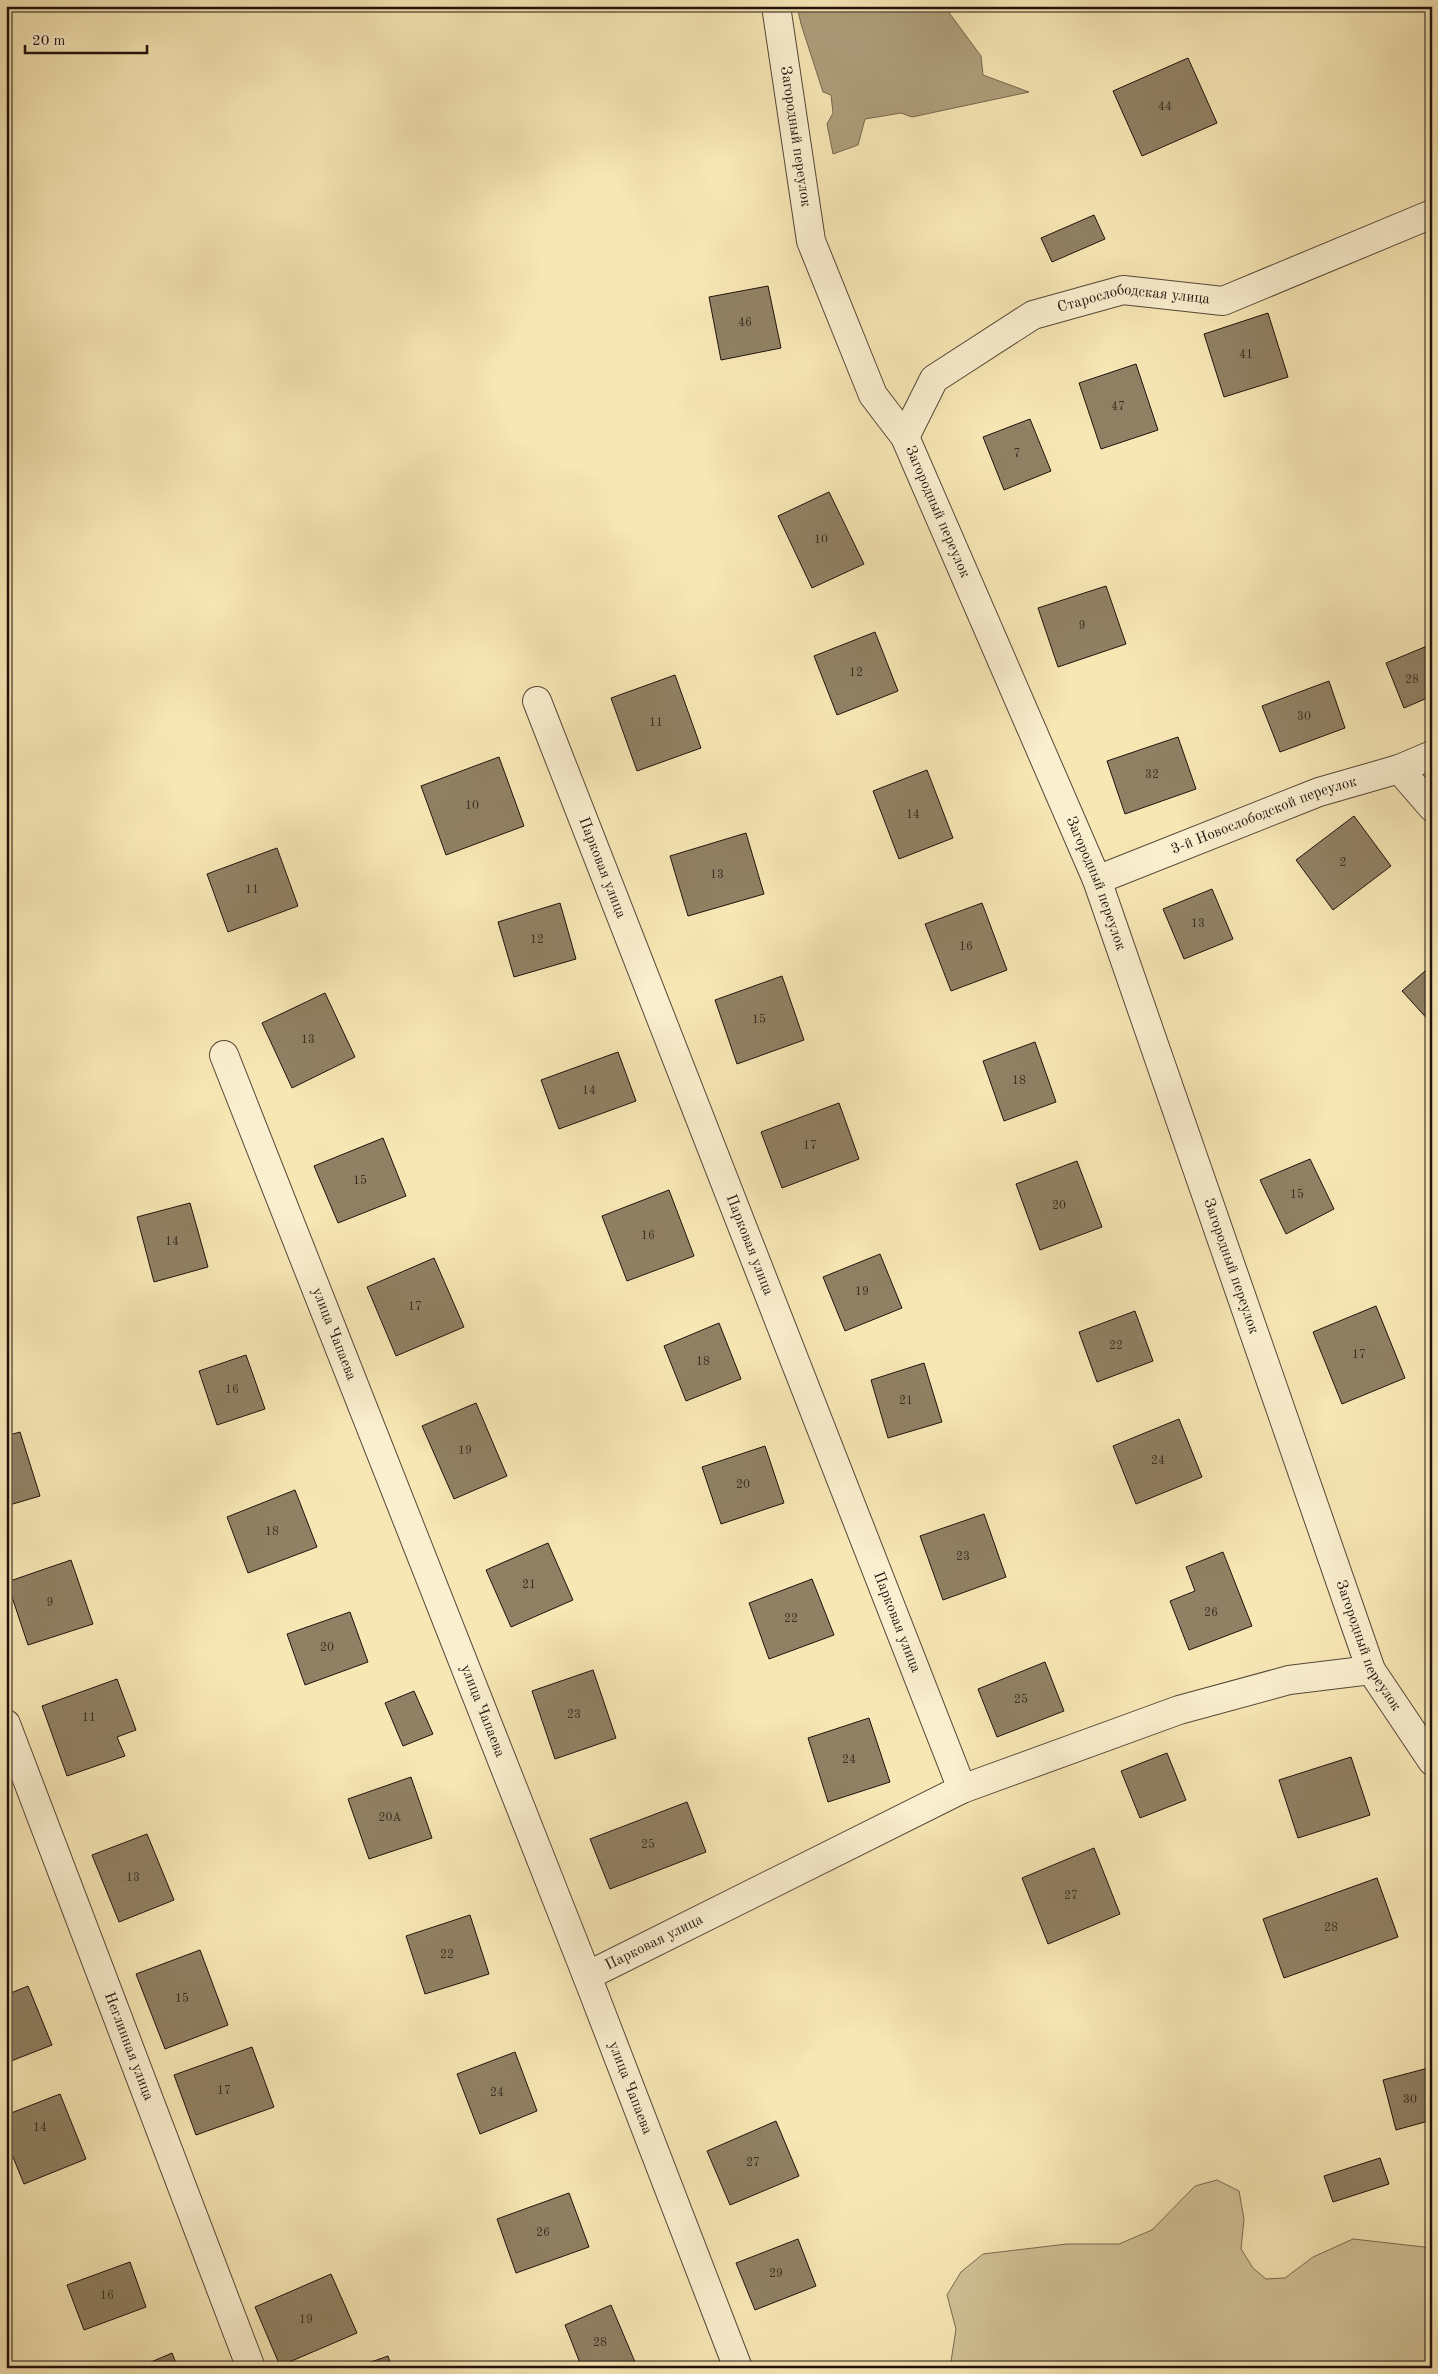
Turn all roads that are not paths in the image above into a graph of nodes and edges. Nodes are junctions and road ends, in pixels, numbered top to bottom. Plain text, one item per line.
1 (776, 6) edge
2 (1432, 214) edge
3 (905, 437) junction
4 (537, 701) dead end
5 (1432, 755) edge
6 (1399, 769) junction
7 (1432, 807) edge
8 (1097, 880) junction
9 (224, 1055) dead end
10 (1371, 1670) junction
11 (6, 1724) edge
12 (1432, 1761) edge
13 (962, 1789) junction
14 (587, 1976) junction
15 (251, 2368) edge
16 (738, 2368) edge

1 - 3 street, Загородный переулок
2 - 3 street, Старослободская улица
3 - 8 street, Загородный переулок
4 - 13 street, Парковая улица
5 - 6 street, 3-й Новослободской переулок
6 - 7 street
6 - 8 street, 3-й Новослободской переулок
8 - 10 street, Загородный переулок
9 - 14 street, улица Чапаева
10 - 12 street, Загородный переулок
10 - 13 street, Парковая улица
11 - 15 street, Неглинная улица
13 - 14 street, Парковая улица
14 - 16 street, улица Чапаева

